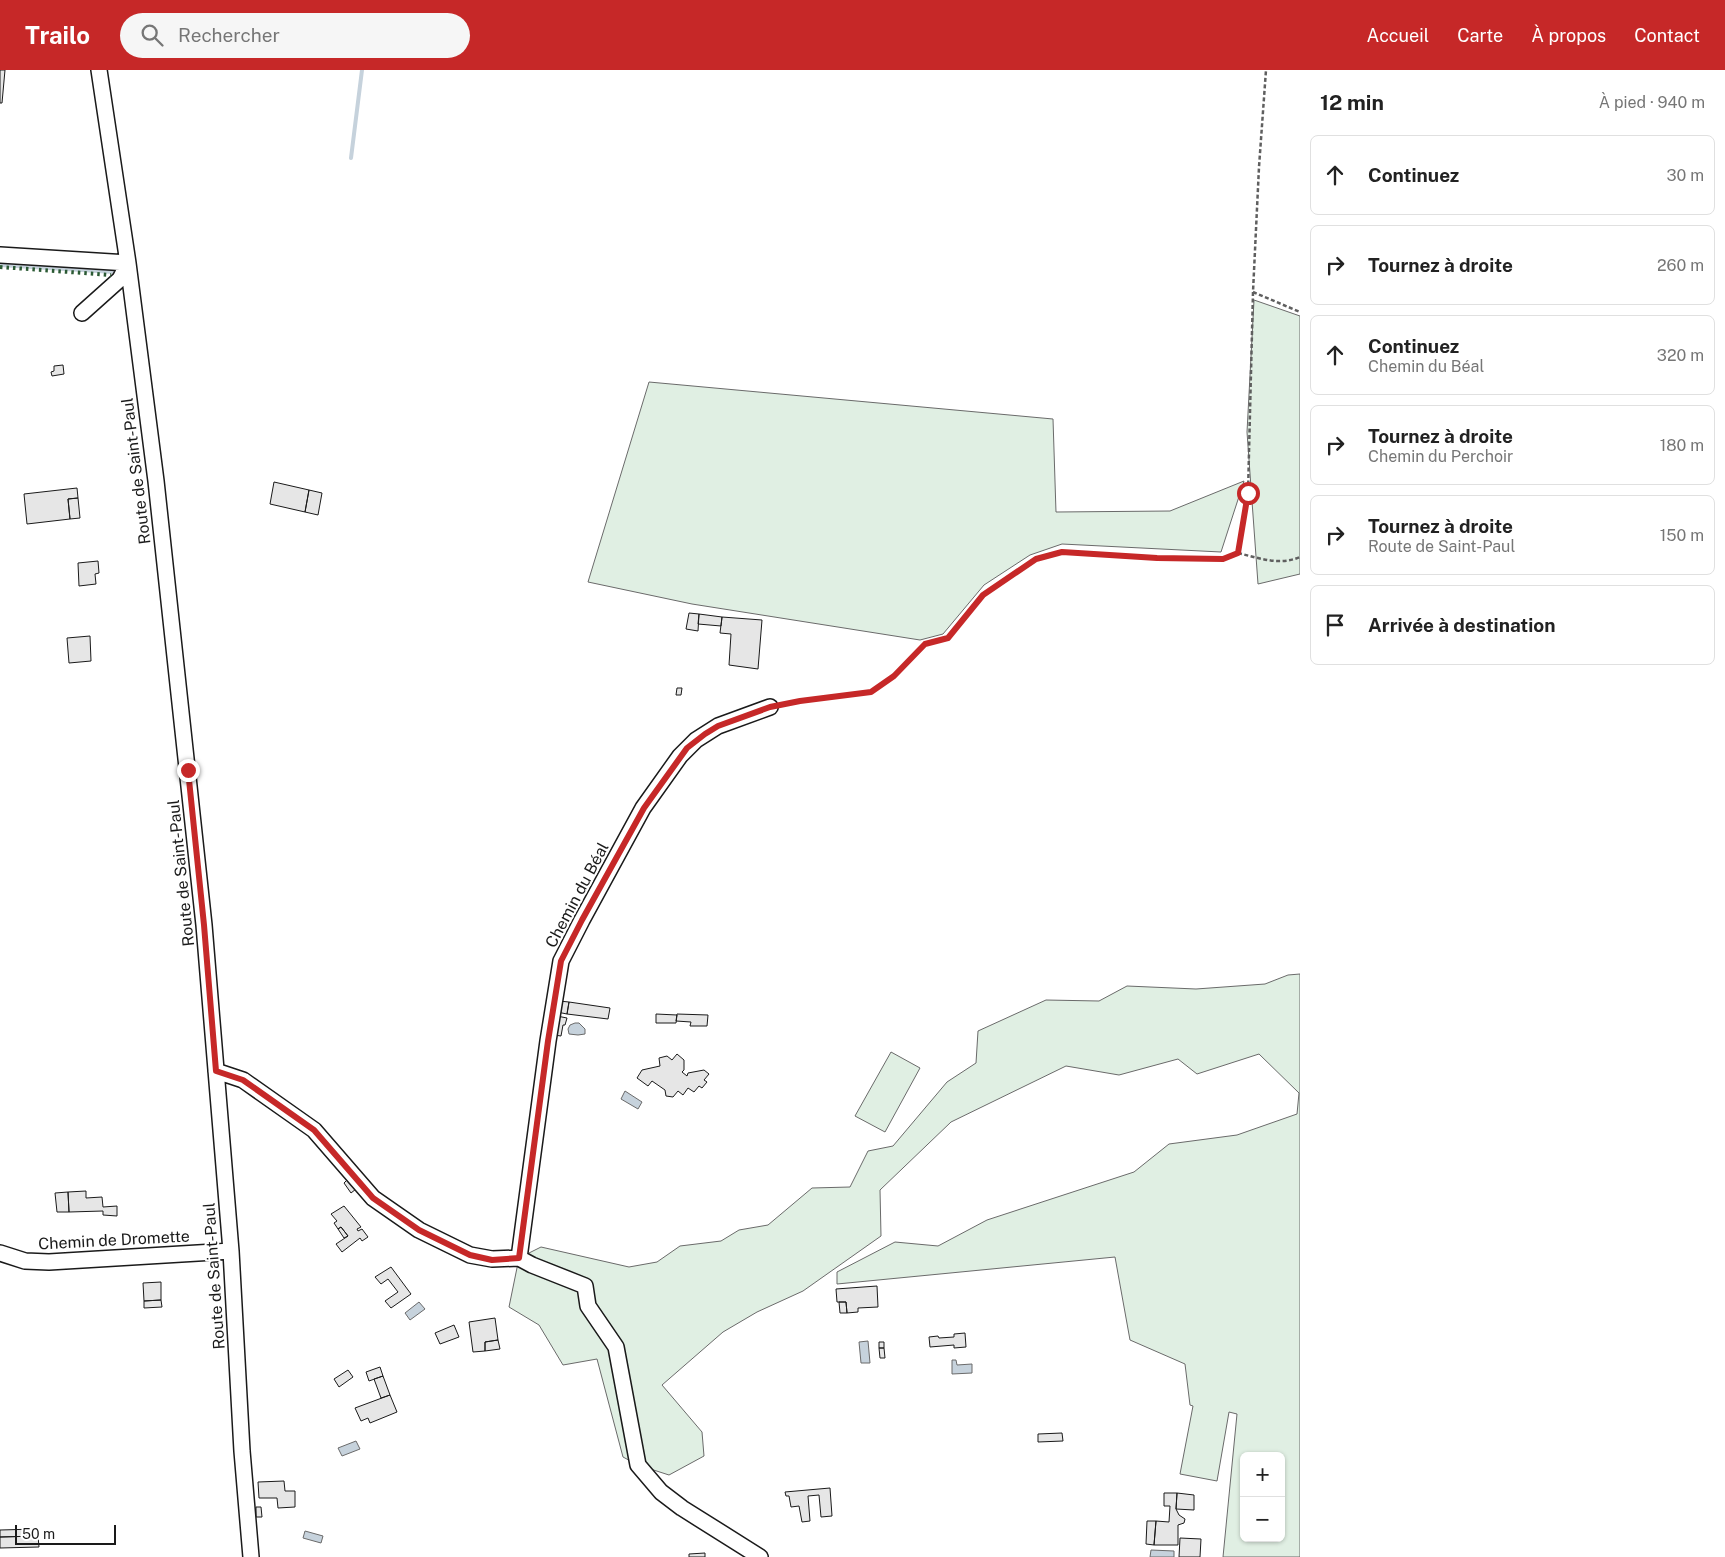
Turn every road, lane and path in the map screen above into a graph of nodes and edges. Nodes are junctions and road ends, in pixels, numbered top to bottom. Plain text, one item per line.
1 (99, 70) edge
2 (1266, 70) edge
3 (0, 256) edge
4 (128, 263) junction
5 (1253, 292) junction
6 (1300, 312) edge
7 (82, 314) dead end
8 (1238, 553) junction
9 (1300, 557) edge
10 (770, 707) joint
11 (216, 1071) junction
12 (231, 1251) junction
13 (0, 1253) edge
14 (519, 1258) junction
15 (251, 1557) edge
16 (760, 1557) edge

1 - 4 street, Route de Saint-Paul
2 - 5 path
3 - 4 street
4 - 7 street
4 - 11 street, Route de Saint-Paul
5 - 6 path
5 - 8 path
8 - 9 path
8 - 10 path
10 - 14 street, Chemin du Béal
11 - 12 street, Route de Saint-Paul
11 - 14 street
12 - 13 street, Chemin de Dromette
12 - 15 street, Route de Saint-Paul
14 - 16 street

